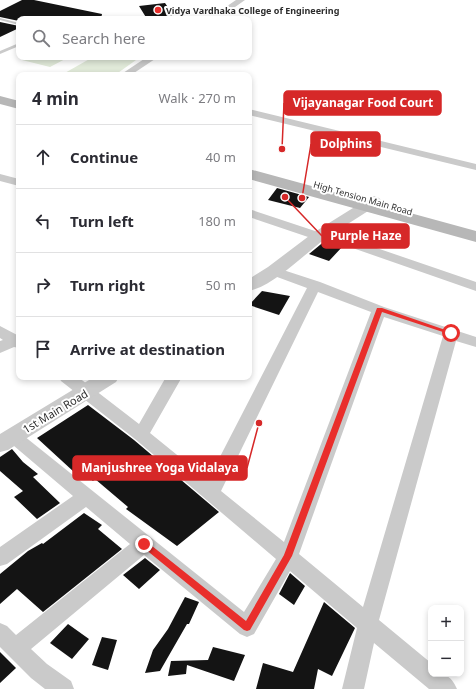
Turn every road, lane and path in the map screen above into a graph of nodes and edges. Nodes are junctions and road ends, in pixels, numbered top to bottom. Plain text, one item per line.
1 (241, 0) edge
2 (217, 16) edge
3 (0, 20) edge
4 (16, 23) edge
5 (16, 45) edge
6 (0, 53) edge
7 (148, 60) edge
8 (130, 72) edge
9 (0, 100) edge
10 (16, 105) edge
11 (0, 107) edge
12 (16, 112) edge
13 (252, 113) edge
14 (476, 167) edge
15 (252, 168) edge
16 (252, 175) edge
17 (0, 177) edge
18 (16, 182) edge
19 (370, 204) junction
20 (252, 214) edge
21 (476, 229) edge
22 (321, 235) junction
23 (476, 237) edge
24 (274, 270) junction
25 (252, 284) edge
26 (315, 286) junction
27 (476, 287) edge
28 (380, 310) junction
29 (0, 331) edge
30 (451, 333) junction
31 (16, 340) edge
32 (16, 341) edge
33 (476, 342) edge
34 (0, 348) edge
35 (71, 380) edge
36 (105, 380) edge
37 (172, 380) edge
38 (87, 392) junction
39 (141, 435) junction
40 (6, 440) edge
41 (211, 492) junction
42 (86, 497) junction
43 (144, 544) junction
44 (288, 556) junction
45 (0, 558) edge
46 (368, 624) junction
47 (0, 633) edge
48 (16, 648) junction
49 (63, 689) edge
50 (353, 689) edge
51 (446, 689) edge

1 - 2 street
3 - 4 lane
5 - 6 lane
7 - 8 street
9 - 10 main road
11 - 12 main road
13 - 14 street
15 - 19 main road, High Tension Main Road
16 - 19 main road
17 - 18 street
19 - 21 main road, High Tension Main Road
19 - 22 street
19 - 23 main road
20 - 22 street
22 - 24 street
22 - 27 street
24 - 25 street
24 - 26 street
26 - 28 street
26 - 41 street
28 - 30 street
28 - 44 street
29 - 31 street
30 - 33 street
30 - 46 street
32 - 34 street
35 - 38 street
36 - 38 street, 1st Main Road
37 - 39 street
38 - 39 street
38 - 40 street, 1st Main Road
39 - 41 street
40 - 42 street
41 - 44 street
42 - 43 street
42 - 45 street
43 - 44 street
43 - 48 street
44 - 46 street
46 - 50 street
46 - 51 street
47 - 48 street
48 - 49 street

